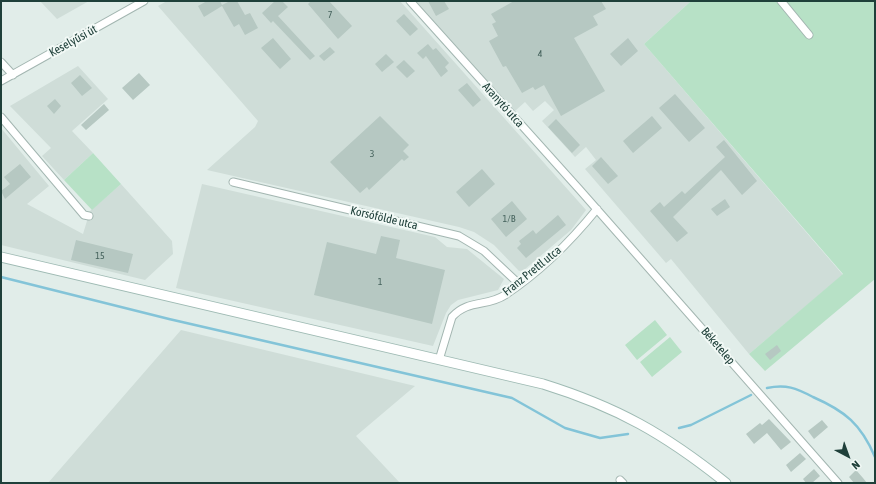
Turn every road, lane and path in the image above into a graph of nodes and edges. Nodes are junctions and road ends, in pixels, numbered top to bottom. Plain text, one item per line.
1 (144, 1) edge
2 (410, 1) edge
3 (781, 1) edge
4 (809, 35) dead end
5 (1, 62) edge
6 (13, 75) junction
7 (1, 81) edge
8 (1, 117) edge
9 (233, 182) dead end
10 (597, 209) junction
11 (89, 216) dead end
12 (1, 257) edge
13 (519, 284) junction
14 (439, 360) junction
15 (726, 483) edge
16 (838, 483) edge

1 - 6 street, Keselyűsi út
2 - 10 street, Aranytó utca
3 - 4 street
5 - 6 street
6 - 7 street, Keselyűsi út
8 - 11 street
9 - 13 street, Korsófölde utca
10 - 13 street, Franz Prettl utca
10 - 16 street, Béketelep
12 - 14 main road
13 - 14 street, Franz Prettl utca
14 - 15 main road

